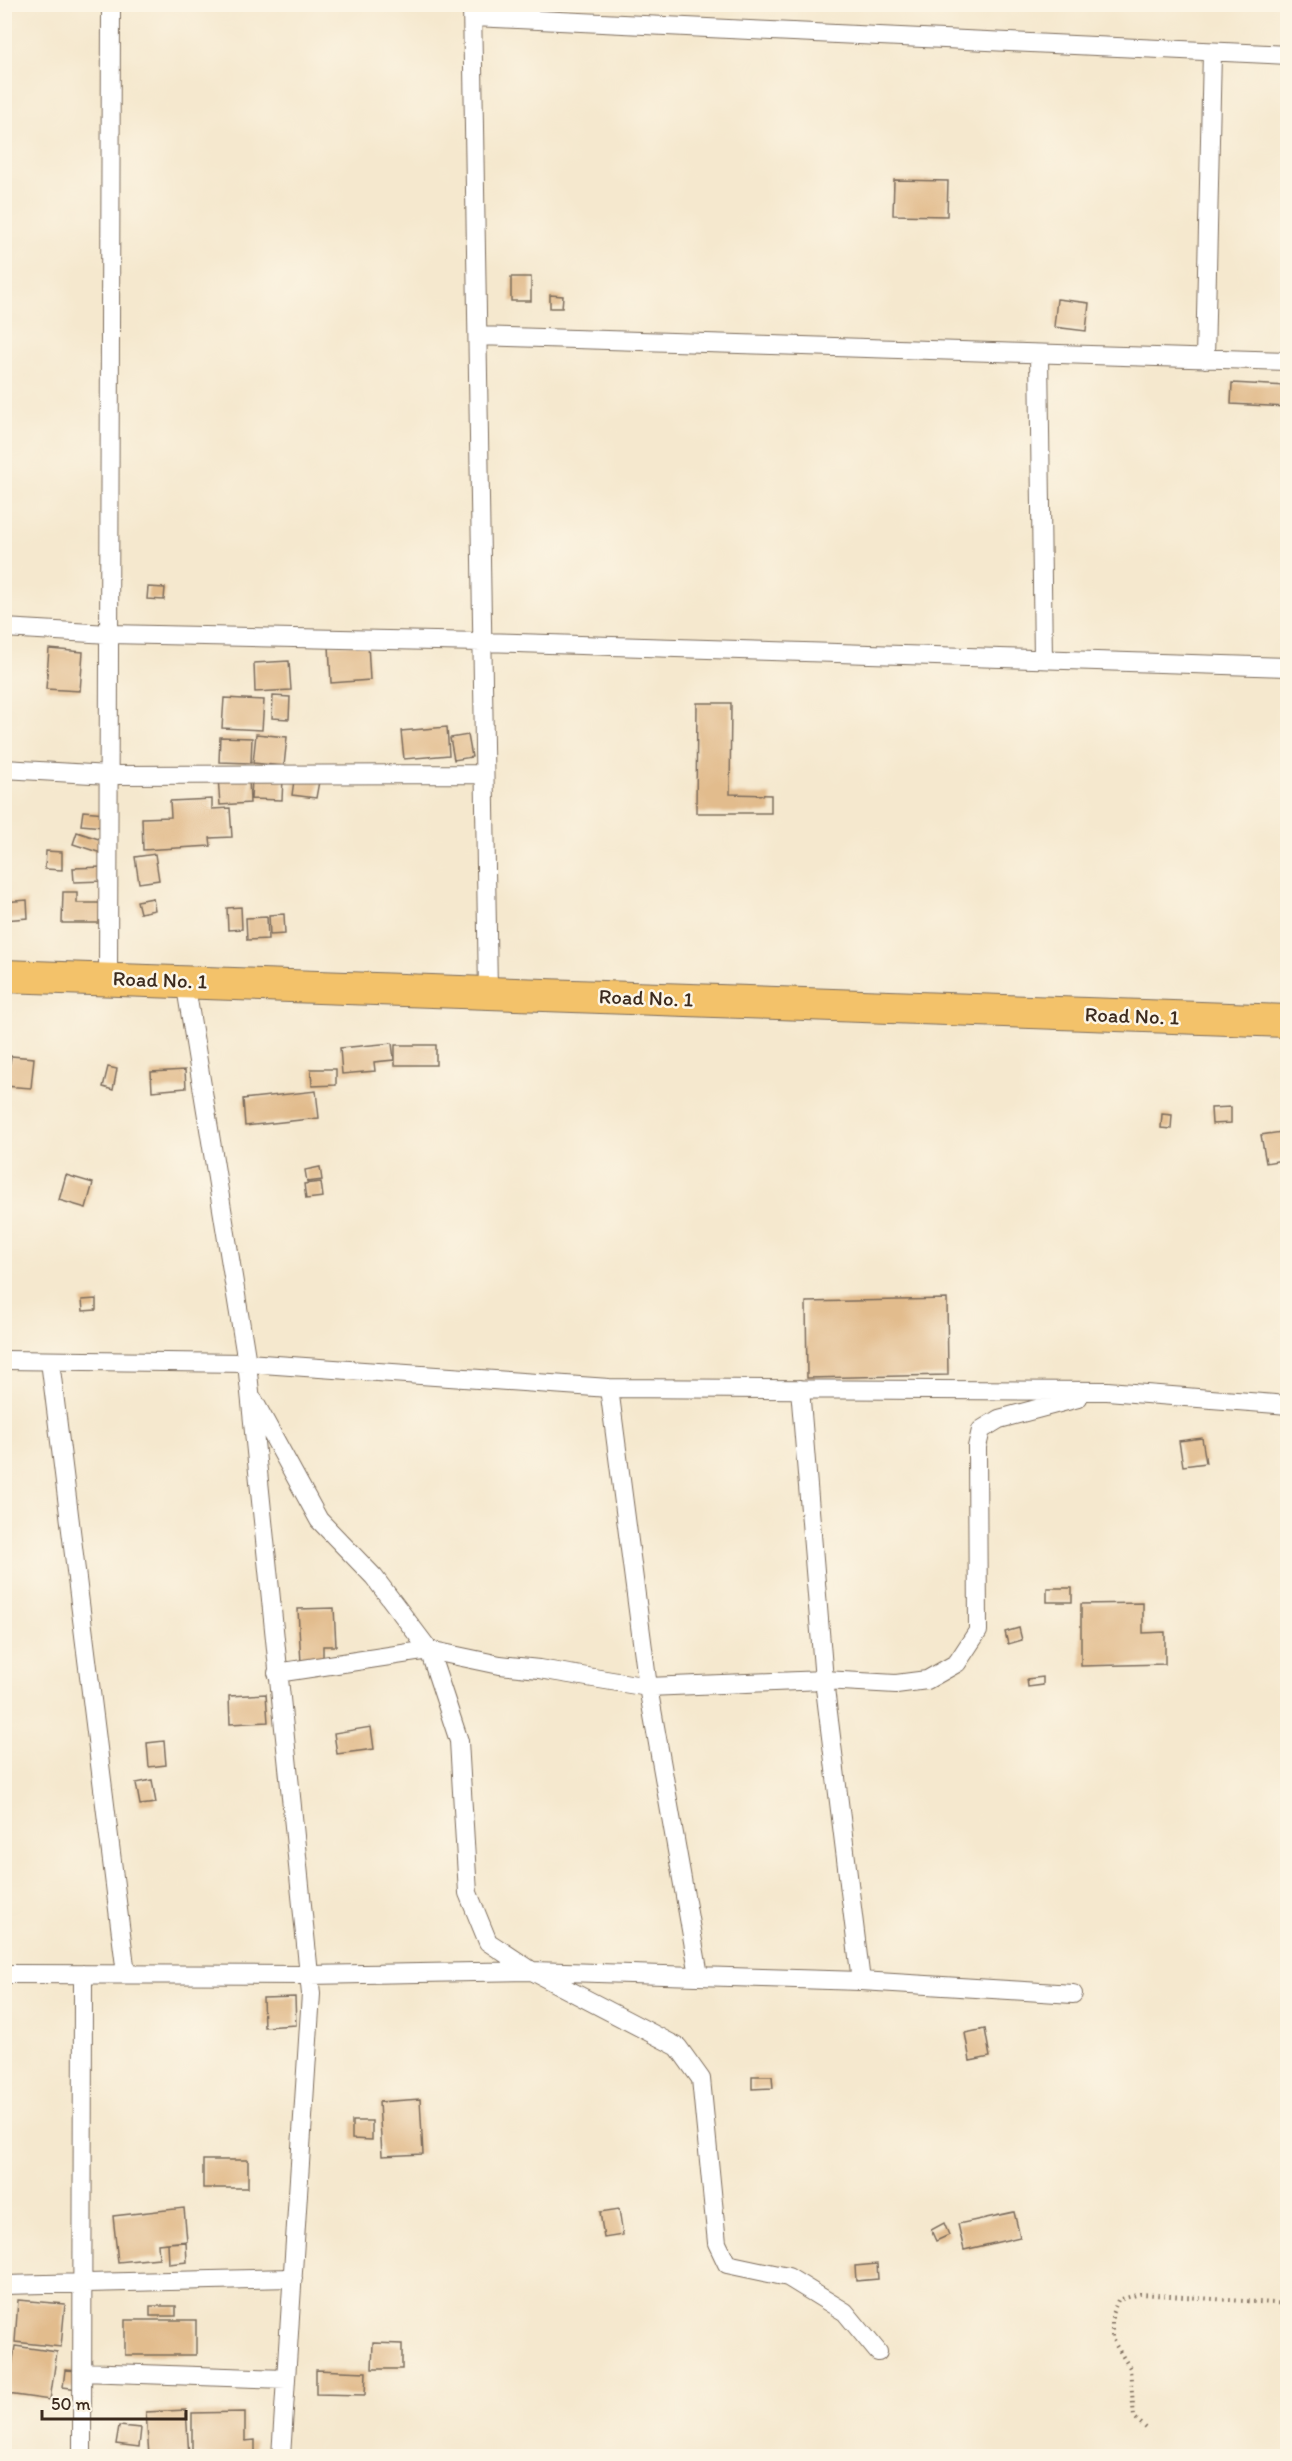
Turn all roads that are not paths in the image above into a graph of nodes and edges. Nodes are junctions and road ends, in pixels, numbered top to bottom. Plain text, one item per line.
1 (111, 4) edge
2 (472, 11) edge
3 (1212, 52) junction
4 (1287, 55) edge
5 (478, 336) junction
6 (1039, 354) junction
7 (1205, 359) junction
8 (1287, 361) edge
9 (4, 628) edge
10 (109, 634) junction
11 (482, 642) junction
12 (1043, 659) junction
13 (1287, 667) edge
14 (4, 769) edge
15 (484, 774) junction
16 (109, 775) junction
17 (4, 976) edge
18 (108, 978) junction
19 (185, 981) junction
20 (488, 992) junction
21 (1287, 1021) edge
22 (4, 1360) edge
23 (50, 1361) junction
24 (247, 1363) junction
25 (609, 1388) junction
26 (800, 1389) junction
27 (1107, 1391) junction
28 (250, 1394) junction
29 (1287, 1405) edge
30 (429, 1650) junction
31 (277, 1673) junction
32 (824, 1680) junction
33 (648, 1687) junction
34 (532, 1971) junction
35 (4, 1974) edge
36 (83, 1974) junction
37 (126, 1974) junction
38 (308, 1975) junction
39 (699, 1975) junction
40 (861, 1982) junction
41 (1073, 1994) dead end
42 (293, 2278) junction
43 (82, 2284) junction
44 (4, 2285) edge
45 (878, 2352) dead end
46 (82, 2372) junction
47 (286, 2379) junction
48 (82, 2457) edge
49 (281, 2457) edge

1 - 10 street
2 - 3 street
2 - 5 street
3 - 4 street
3 - 7 street
5 - 6 street
5 - 11 street
6 - 7 street
6 - 12 street
7 - 8 street
9 - 10 street
10 - 11 street
10 - 16 street
11 - 12 street
11 - 15 street
12 - 13 street
14 - 16 street
15 - 16 street
15 - 20 street
16 - 18 street
17 - 18 highway, Road No. 1
18 - 19 highway, Road No. 1
19 - 20 highway, Road No. 1
19 - 24 street
20 - 21 highway, Road No. 1
22 - 23 street
23 - 24 street
23 - 37 street
24 - 25 street
24 - 28 street
25 - 26 street
25 - 33 street
26 - 27 street
26 - 32 street
27 - 29 street
27 - 32 street
28 - 30 street
28 - 31 street
30 - 31 street
30 - 33 street
30 - 34 street
31 - 38 street
32 - 33 street
32 - 40 street
33 - 39 street
34 - 38 street
34 - 39 street
34 - 45 street
35 - 36 street
36 - 37 street
36 - 43 street
37 - 38 street
38 - 42 street
39 - 40 street
40 - 41 street
42 - 43 street
42 - 47 street
43 - 44 street
43 - 46 street
46 - 47 street
46 - 48 street
47 - 49 street

